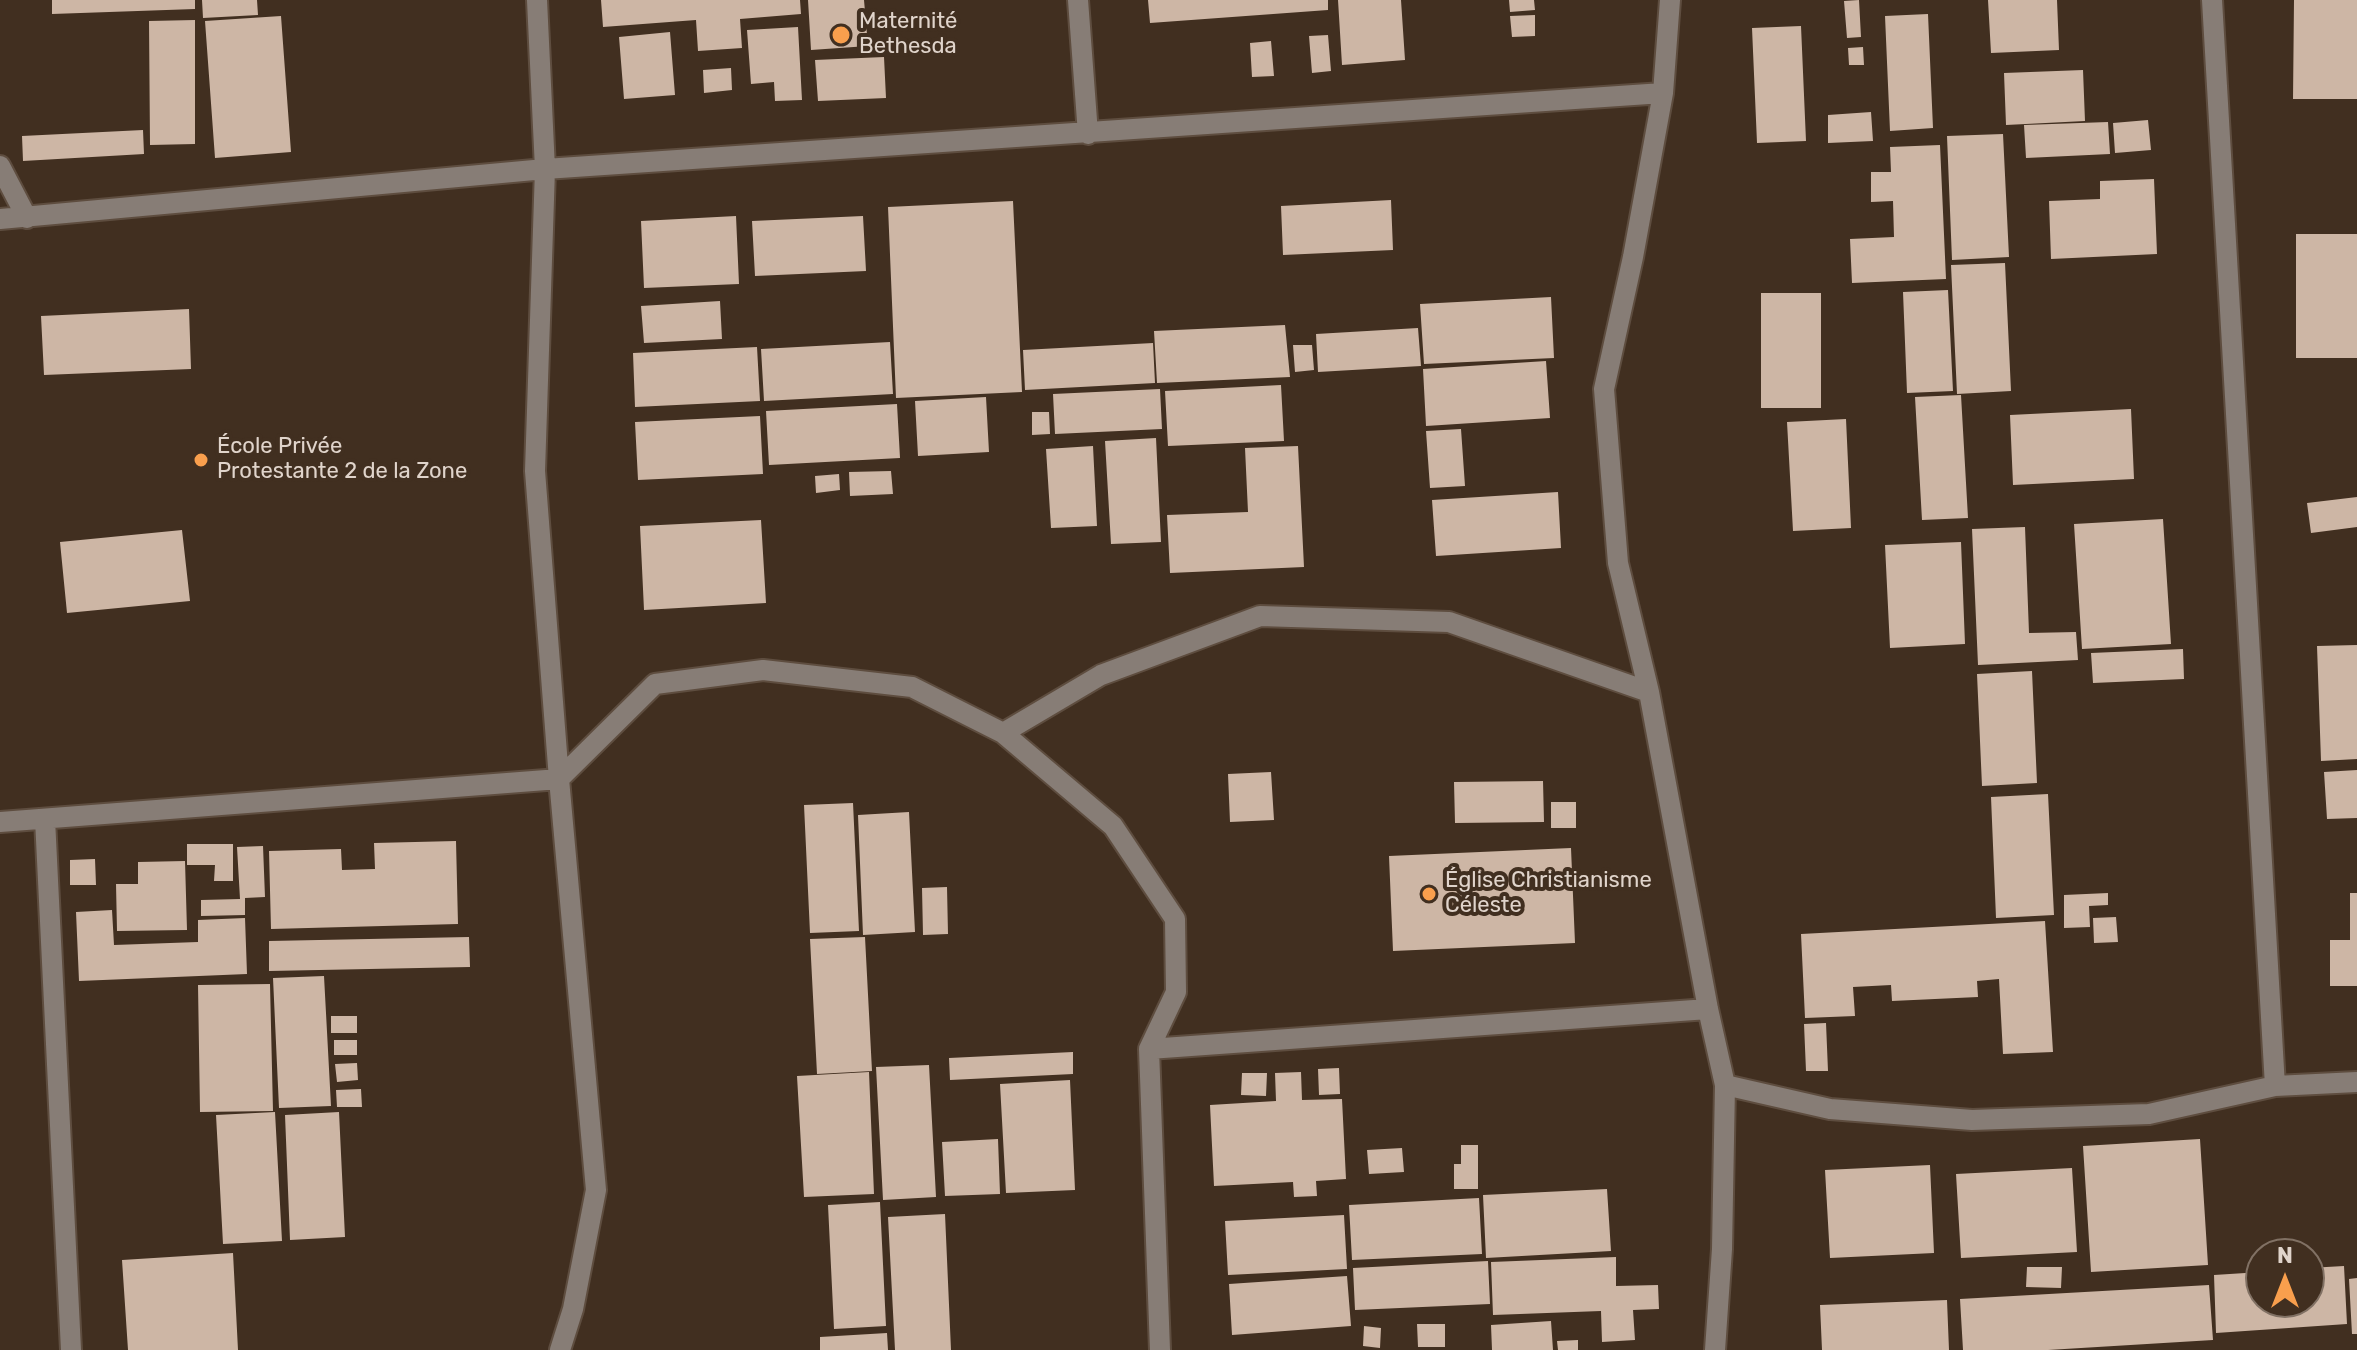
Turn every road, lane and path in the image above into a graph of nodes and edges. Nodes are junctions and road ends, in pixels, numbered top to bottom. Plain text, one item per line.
1 (537, 0) edge
2 (1078, 0) edge
3 (1670, 0) edge
4 (2212, 0) edge
5 (1663, 93) junction
6 (1088, 134) junction
7 (0, 166) edge
8 (545, 169) junction
9 (27, 218) junction
10 (0, 219) edge
11 (1649, 692) junction
12 (1003, 733) junction
13 (559, 779) junction
14 (45, 819) junction
15 (0, 822) edge
16 (1708, 1009) junction
17 (1149, 1049) junction
18 (2357, 1082) edge
19 (1725, 1085) junction
20 (2275, 1086) junction
21 (71, 1350) edge
22 (560, 1350) edge
23 (1160, 1350) edge
24 (1715, 1350) edge

1 - 8 street
2 - 6 street
3 - 5 street
4 - 20 street
5 - 6 street
5 - 11 street
6 - 8 street
7 - 9 street
8 - 9 street
8 - 13 street
9 - 10 street
11 - 12 street
11 - 16 street
12 - 13 street
12 - 17 street
13 - 14 street
13 - 22 street
14 - 15 street
14 - 21 street
16 - 17 street
16 - 19 street
17 - 23 street
18 - 20 street
19 - 20 street
19 - 24 street

